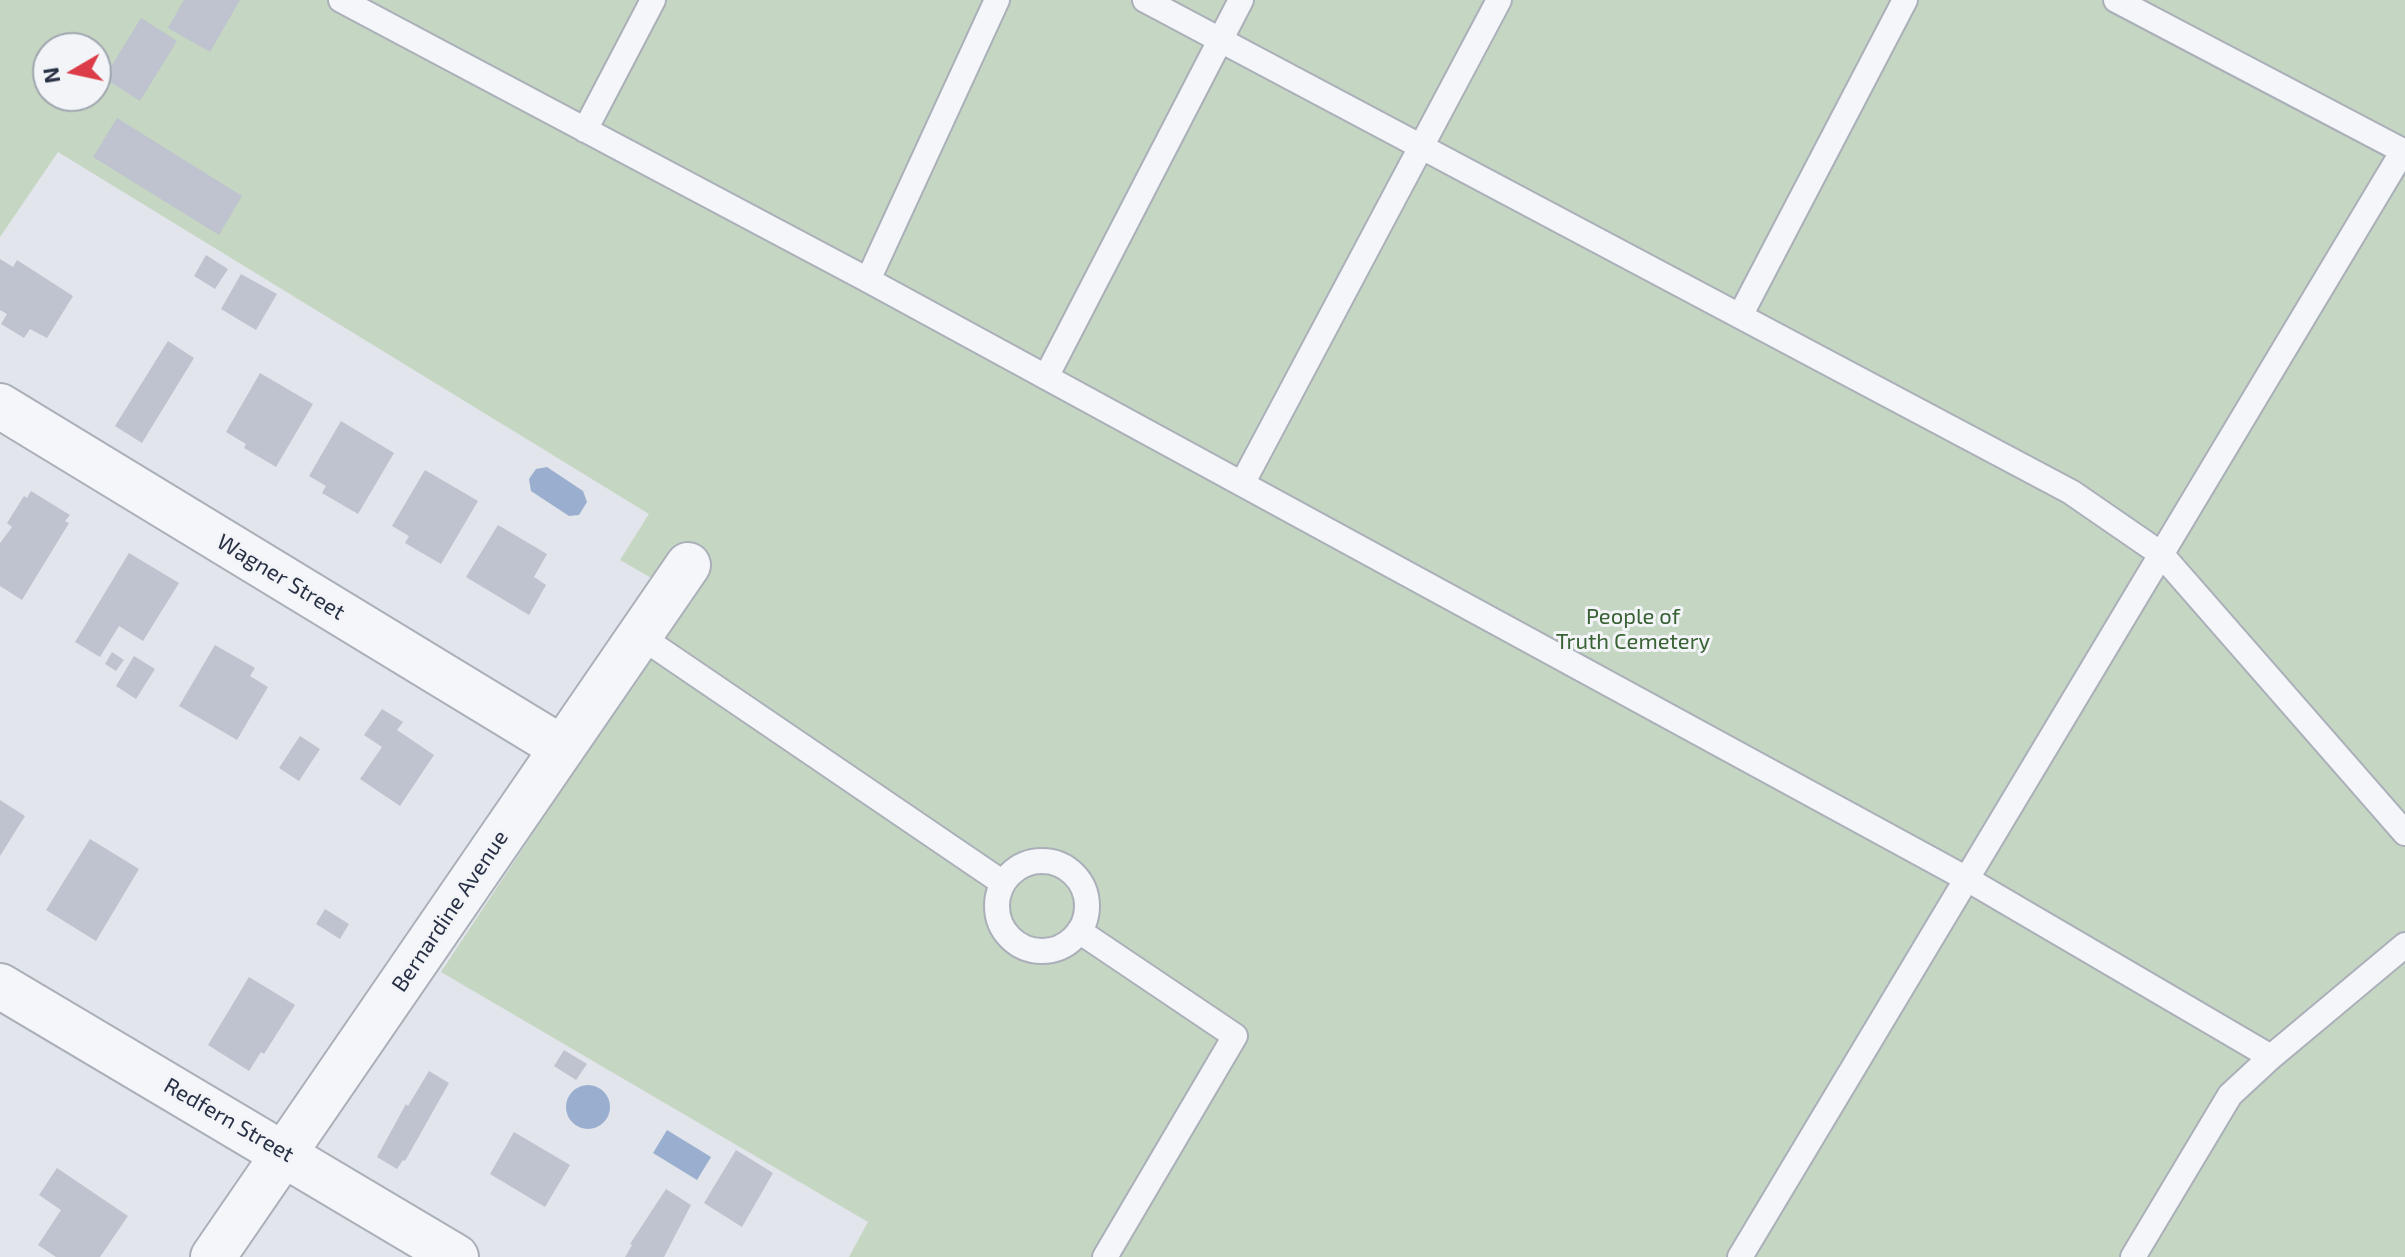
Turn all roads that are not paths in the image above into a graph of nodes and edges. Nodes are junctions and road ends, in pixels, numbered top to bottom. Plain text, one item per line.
1 (341, 0) edge
2 (653, 0) edge
3 (997, 0) edge
4 (1145, 0) edge
5 (1241, 0) edge
6 (1499, 0) edge
7 (1905, 0) edge
8 (2116, 0) edge
9 (1221, 40) junction
10 (585, 130) junction
11 (1421, 147) junction
12 (2404, 151) edge
13 (868, 280) junction
14 (1740, 316) junction
15 (1046, 377) junction
16 (0, 406) edge
17 (1242, 484) junction
18 (2161, 554) junction
19 (688, 565) dead end
20 (640, 636) junction
21 (562, 748) junction
22 (2405, 833) edge
23 (1967, 879) junction
24 (1003, 883) junction
25 (1079, 931) junction
26 (2400, 952) edge
27 (0, 986) edge
28 (2271, 1057) junction
29 (284, 1153) junction
30 (213, 1257) edge
31 (456, 1257) edge
32 (1105, 1257) edge
33 (1740, 1257) edge
34 (2133, 1257) edge

1 - 10 lane
2 - 10 lane
3 - 13 lane
4 - 9 lane
5 - 9 lane
6 - 11 lane
7 - 14 lane
8 - 12 lane
9 - 11 lane
9 - 15 lane
10 - 13 lane
11 - 14 lane
11 - 17 lane
12 - 18 lane
13 - 15 lane
14 - 18 lane
15 - 17 lane
16 - 21 street, Wagner Street
17 - 23 lane
18 - 22 lane
18 - 23 lane
19 - 20 street, Bernardine Avenue
20 - 21 street, Bernardine Avenue
20 - 24 lane
21 - 29 street, Bernardine Avenue
23 - 28 lane
23 - 33 lane
24 - 25 lane
24 - 25 lane
25 - 32 lane
26 - 28 lane
27 - 29 street, Redfern Street
28 - 34 lane
29 - 30 street, Bernardine Avenue
29 - 31 street, Redfern Street

